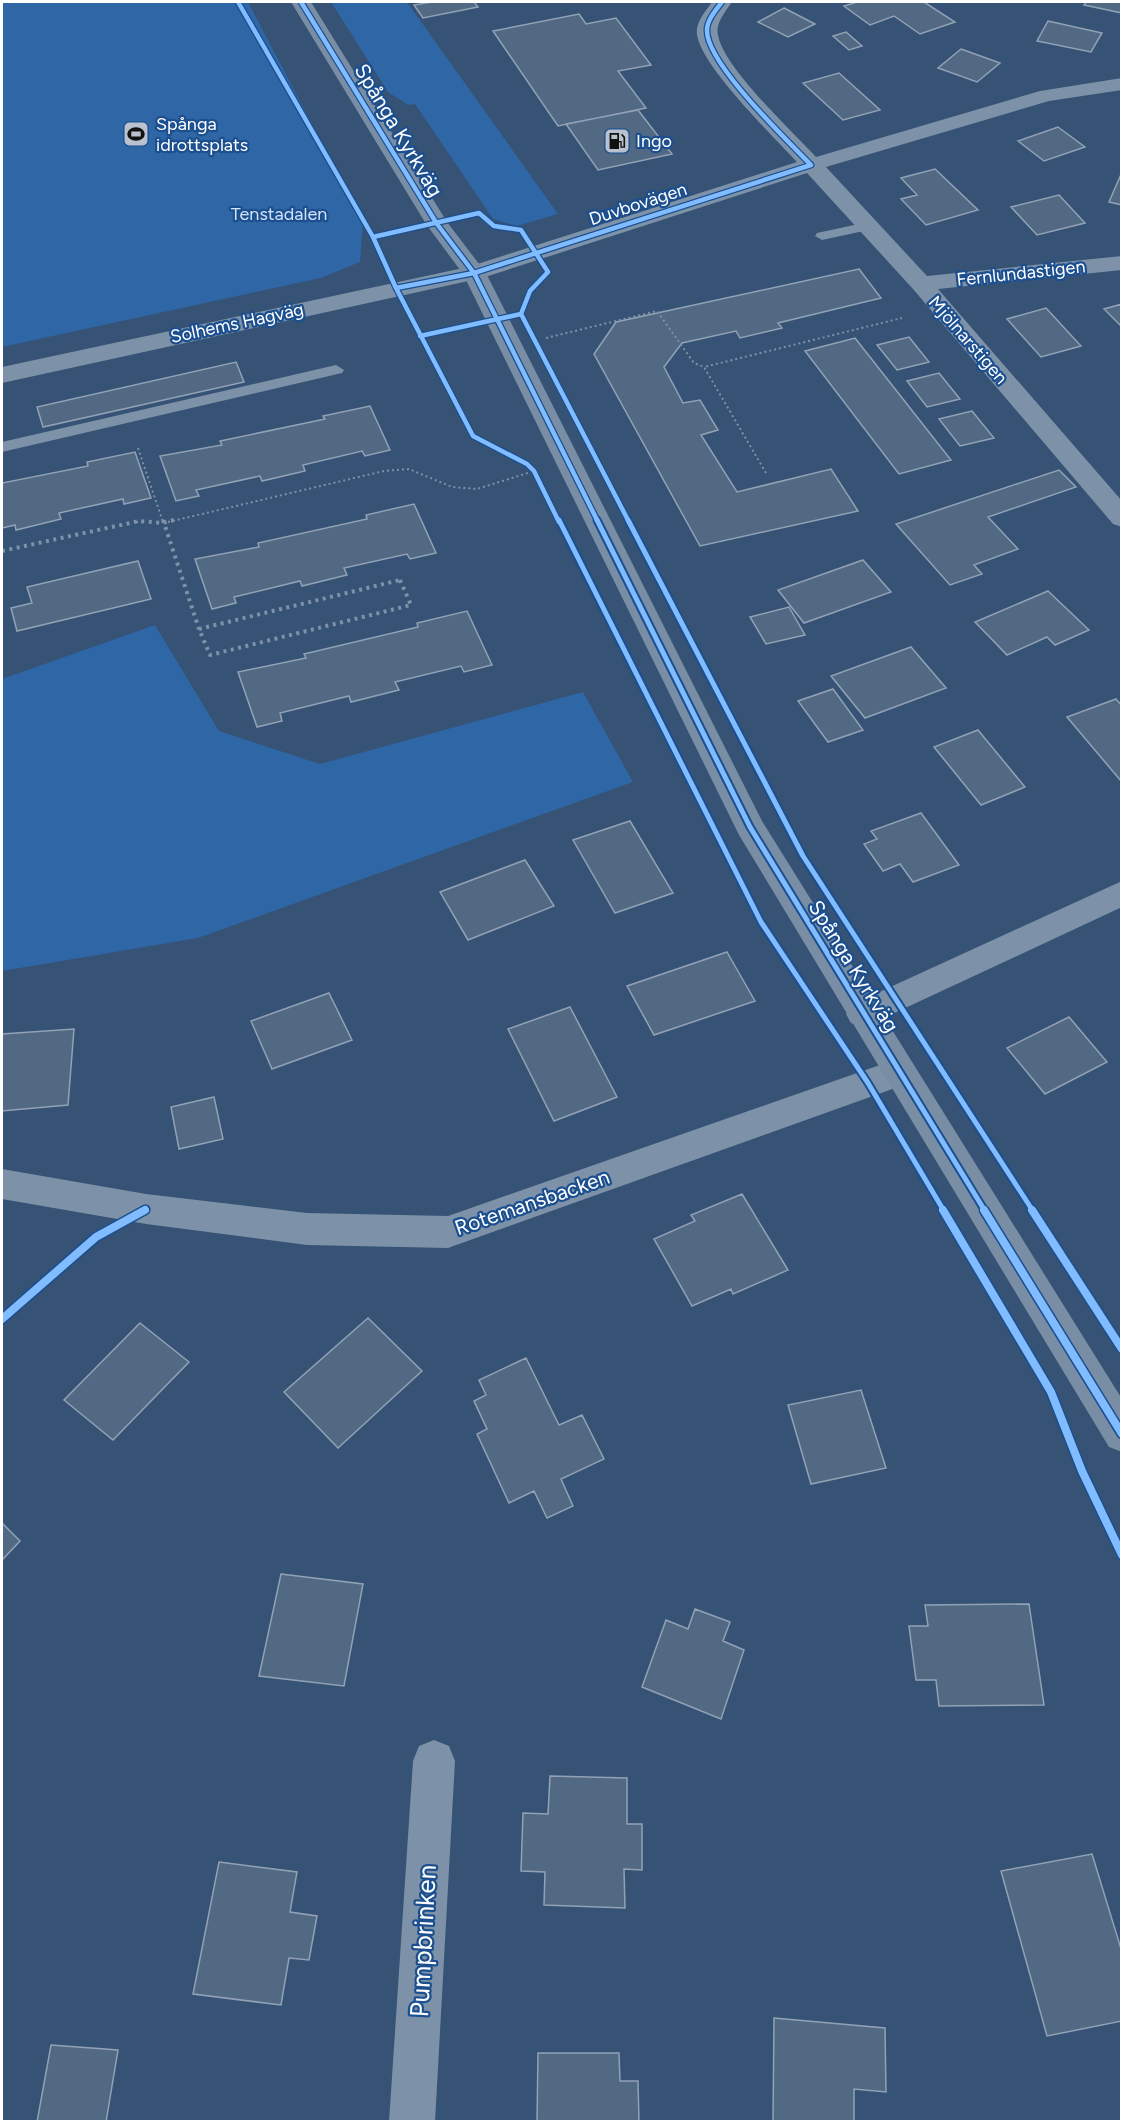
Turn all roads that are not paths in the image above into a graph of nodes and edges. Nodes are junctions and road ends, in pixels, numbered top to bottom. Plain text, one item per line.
1 (302, 2) edge
2 (722, 2) edge
3 (1122, 84) edge
4 (811, 165) junction
5 (868, 226) junction
6 (822, 236) dead end
7 (1122, 263) edge
8 (474, 273) junction
9 (921, 284) junction
10 (336, 370) dead end
11 (2, 375) edge
12 (2, 447) edge
13 (1122, 518) edge
14 (1122, 892) edge
15 (862, 1014) junction
16 (900, 1071) junction
17 (2, 1184) edge
18 (1122, 1434) edge
19 (434, 1761) dead end
20 (412, 2121) edge

1 - 8 street, Spånga Kyrkväg
2 - 4 street, Mjölnarstigen
3 - 4 street, Duvbovägen
4 - 5 street, Mjölnarstigen
4 - 8 street, Duvbovägen
5 - 6 lane
5 - 9 street, Mjölnarstigen
7 - 9 street, Fernlundastigen
8 - 11 street, Solhems Hagväg
8 - 15 street, Spånga Kyrkväg
9 - 13 street, Mjölnarstigen
10 - 12 lane
14 - 15 street, Spånga Kyrkväg
15 - 16 street, Spånga Kyrkväg
16 - 17 street, Rotemansbacken
16 - 18 street, Spånga Kyrkväg
19 - 20 street, Pumpbrinken

